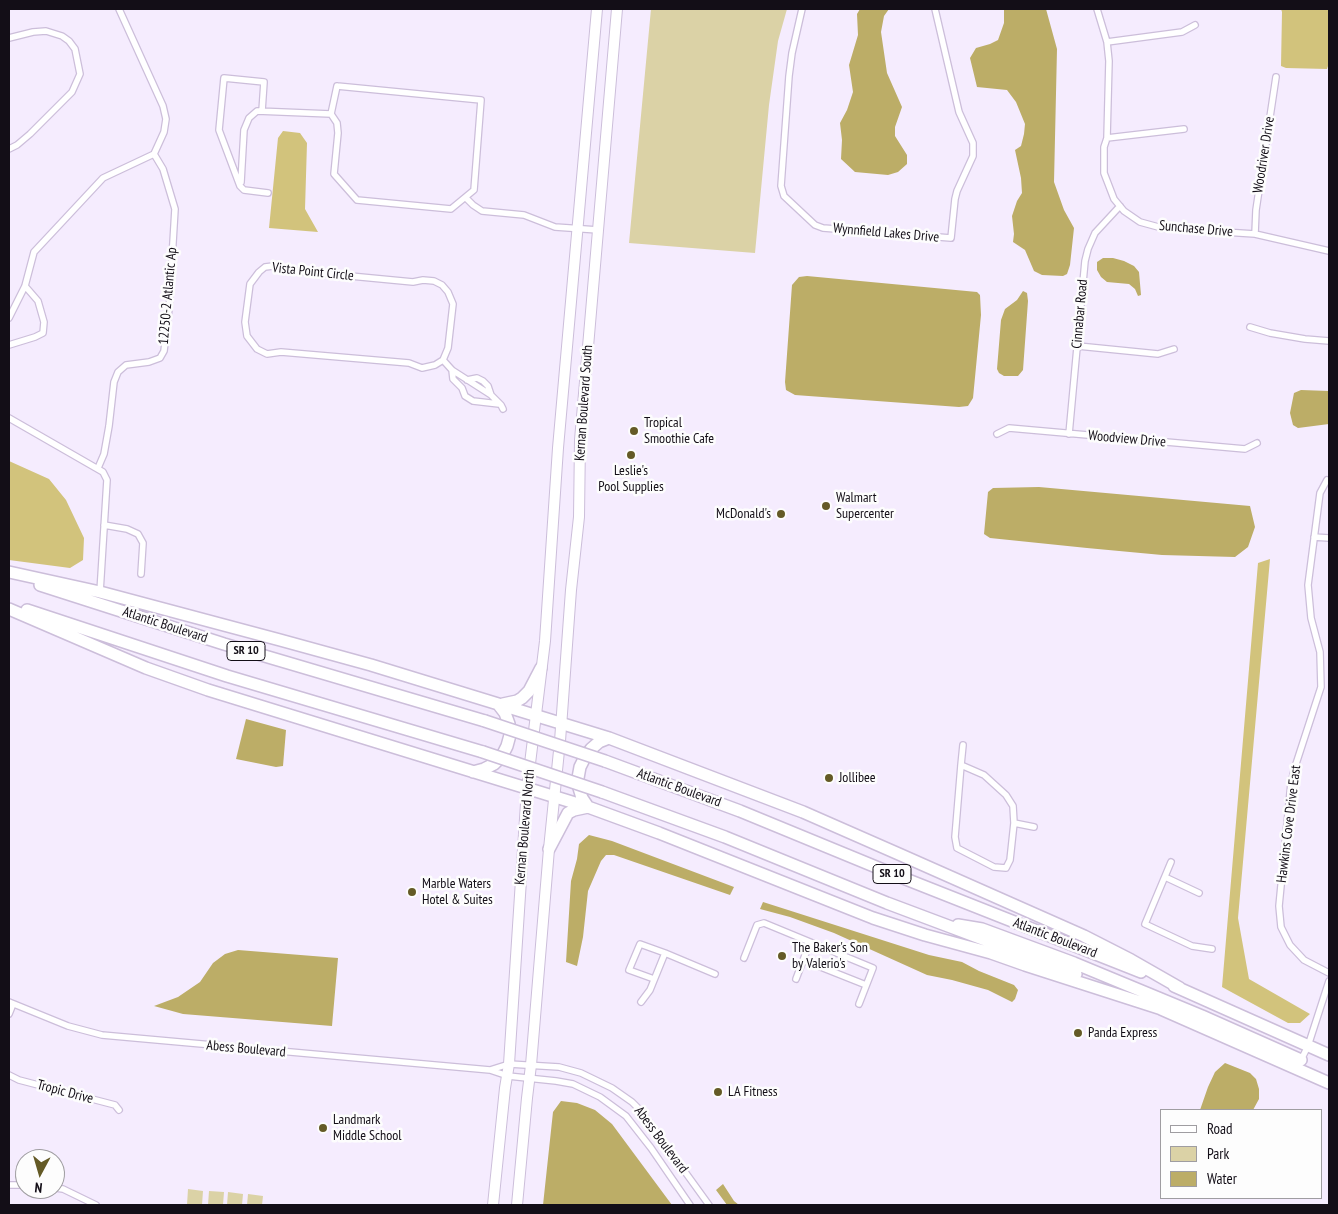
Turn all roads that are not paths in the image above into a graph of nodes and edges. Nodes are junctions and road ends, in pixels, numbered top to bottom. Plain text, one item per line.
1 (119, 9) edge
2 (597, 9) edge
3 (617, 9) edge
4 (802, 9) edge
5 (935, 9) edge
6 (1097, 9) edge
7 (1195, 25) dead end
8 (9, 38) edge
9 (1107, 42) junction
10 (1276, 77) dead end
11 (262, 111) junction
12 (331, 114) junction
13 (1184, 129) dead end
14 (1106, 138) junction
15 (9, 149) edge
16 (154, 154) junction
17 (240, 186) junction
18 (268, 193) dead end
19 (466, 198) junction
20 (1120, 206) junction
21 (578, 230) junction
22 (598, 230) junction
23 (1255, 234) junction
24 (1329, 252) edge
25 (25, 286) junction
26 (9, 318) edge
27 (1250, 327) dead end
28 (1329, 340) edge
29 (9, 345) edge
30 (1078, 346) junction
31 (1174, 349) dead end
32 (443, 360) junction
33 (452, 370) junction
34 (9, 418) edge
35 (997, 434) dead end
36 (1069, 434) junction
37 (1257, 443) dead end
38 (558, 448) joint
39 (98, 468) junction
40 (1327, 480) dead end
41 (104, 525) junction
42 (1314, 537) junction
43 (1329, 538) edge
44 (9, 572) edge
45 (141, 574) dead end
46 (9, 576) edge
47 (100, 592) junction
48 (9, 604) edge
49 (9, 608) edge
50 (542, 668) junction
51 (498, 704) junction
52 (535, 716) junction
53 (562, 724) junction
54 (609, 738) junction
55 (963, 746) dead end
56 (961, 765) junction
57 (473, 772) junction
58 (527, 788) junction
59 (555, 798) junction
60 (588, 808) junction
61 (1014, 823) junction
62 (1034, 827) dead end
63 (549, 849) junction
64 (1171, 862) dead end
65 (1165, 877) junction
66 (1199, 893) dead end
67 (927, 918) junction
68 (810, 942) junction
69 (1212, 949) dead end
70 (665, 953) junction
71 (744, 958) dead end
72 (803, 960) junction
73 (1329, 973) edge
74 (715, 974) dead end
75 (654, 979) junction
76 (796, 979) dead end
77 (1329, 981) edge
78 (866, 985) junction
79 (1180, 988) junction
80 (641, 1002) dead end
81 (11, 1003) edge
82 (859, 1004) dead end
83 (1168, 1011) junction
84 (9, 1014) edge
85 (1308, 1046) junction
86 (1329, 1055) edge
87 (509, 1064) junction
88 (1299, 1064) junction
89 (532, 1065) junction
90 (490, 1070) junction
91 (9, 1075) edge
92 (508, 1076) junction
93 (530, 1079) junction
94 (1329, 1083) edge
95 (118, 1110) dead end
96 (65, 1191) edge
97 (96, 1205) edge
98 (493, 1205) edge
99 (517, 1205) edge
100 (690, 1205) edge
101 (709, 1205) edge

1 - 16 street
2 - 21 main road, Kernan Boulevard South
3 - 22 main road, Kernan Boulevard South
4 - 5 street, Wynnfield Lakes Drive
6 - 9 street, Sunchase Drive
7 - 9 street
8 - 15 street
9 - 14 street, Sunchase Drive
10 - 23 street, Woodriver Drive
11 - 12 street
11 - 17 street
11 - 17 street
12 - 19 street
12 - 19 street
13 - 14 street
14 - 20 street, Sunchase Drive
16 - 25 street
16 - 39 street, 12250-2 Atlantic Ap
17 - 18 street
19 - 21 street
20 - 23 street, Sunchase Drive
20 - 30 street, Cinnabar Road
21 - 22 street
21 - 38 main road, Kernan Boulevard South
22 - 53 main road, Kernan Boulevard South
23 - 24 street, Sunchase Drive
25 - 26 street
25 - 29 street
27 - 28 street
30 - 31 street
30 - 36 street, Cinnabar Road
32 - 32 street, Vista Point Circle
32 - 33 street
33 - 33 street
34 - 39 street
35 - 36 street, Woodview Drive
36 - 37 street, Woodview Drive
38 - 50 main road, Kernan Boulevard North
39 - 41 street
40 - 42 street, Hawkins Cove Drive East
41 - 45 street
41 - 47 street
42 - 43 street
42 - 73 street, Hawkins Cove Drive East
44 - 47 highway
46 - 79 highway, Atlantic Boulevard / SR 10, bridge
47 - 51 highway
48 - 67 highway, Atlantic Boulevard / SR 10, bridge
49 - 57 highway
50 - 51 highway
50 - 52 main road, Kernan Boulevard North
51 - 52 highway
51 - 57 highway
52 - 53 highway
52 - 58 main road, Kernan Boulevard North
53 - 54 highway
53 - 59 main road, Kernan Boulevard South
54 - 60 highway
54 - 79 highway
55 - 56 street
56 - 61 street
56 - 61 street
57 - 58 highway
58 - 59 highway
58 - 87 main road, Kernan Boulevard North
59 - 60 highway
59 - 63 main road, Kernan Boulevard North
60 - 63 highway
60 - 83 highway
61 - 62 street
63 - 89 main road, Kernan Boulevard North
64 - 65 street
65 - 66 street
65 - 69 street
67 - 83 highway, Atlantic Boulevard / SR 10
67 - 88 highway
68 - 71 street
68 - 72 street
68 - 78 street
70 - 74 street
70 - 75 street
70 - 75 street
72 - 76 street
72 - 78 street
75 - 80 street
77 - 85 street
78 - 82 street
79 - 85 highway, Atlantic Boulevard / SR 10
81 - 84 street
81 - 90 street, Abess Boulevard
83 - 88 highway, Atlantic Boulevard / SR 10
85 - 86 highway, Atlantic Boulevard / SR 10
85 - 88 street
87 - 89 street, Abess Boulevard
87 - 90 street, Abess Boulevard
87 - 92 main road, Kernan Boulevard North
88 - 94 highway, Atlantic Boulevard / SR 10
89 - 93 main road, Kernan Boulevard North
89 - 101 street, Abess Boulevard
90 - 92 street, Abess Boulevard
91 - 95 street, Tropic Drive
92 - 93 street, Abess Boulevard
92 - 98 main road, Kernan Boulevard North
93 - 99 main road, Kernan Boulevard North
93 - 100 street, Abess Boulevard
96 - 97 street

